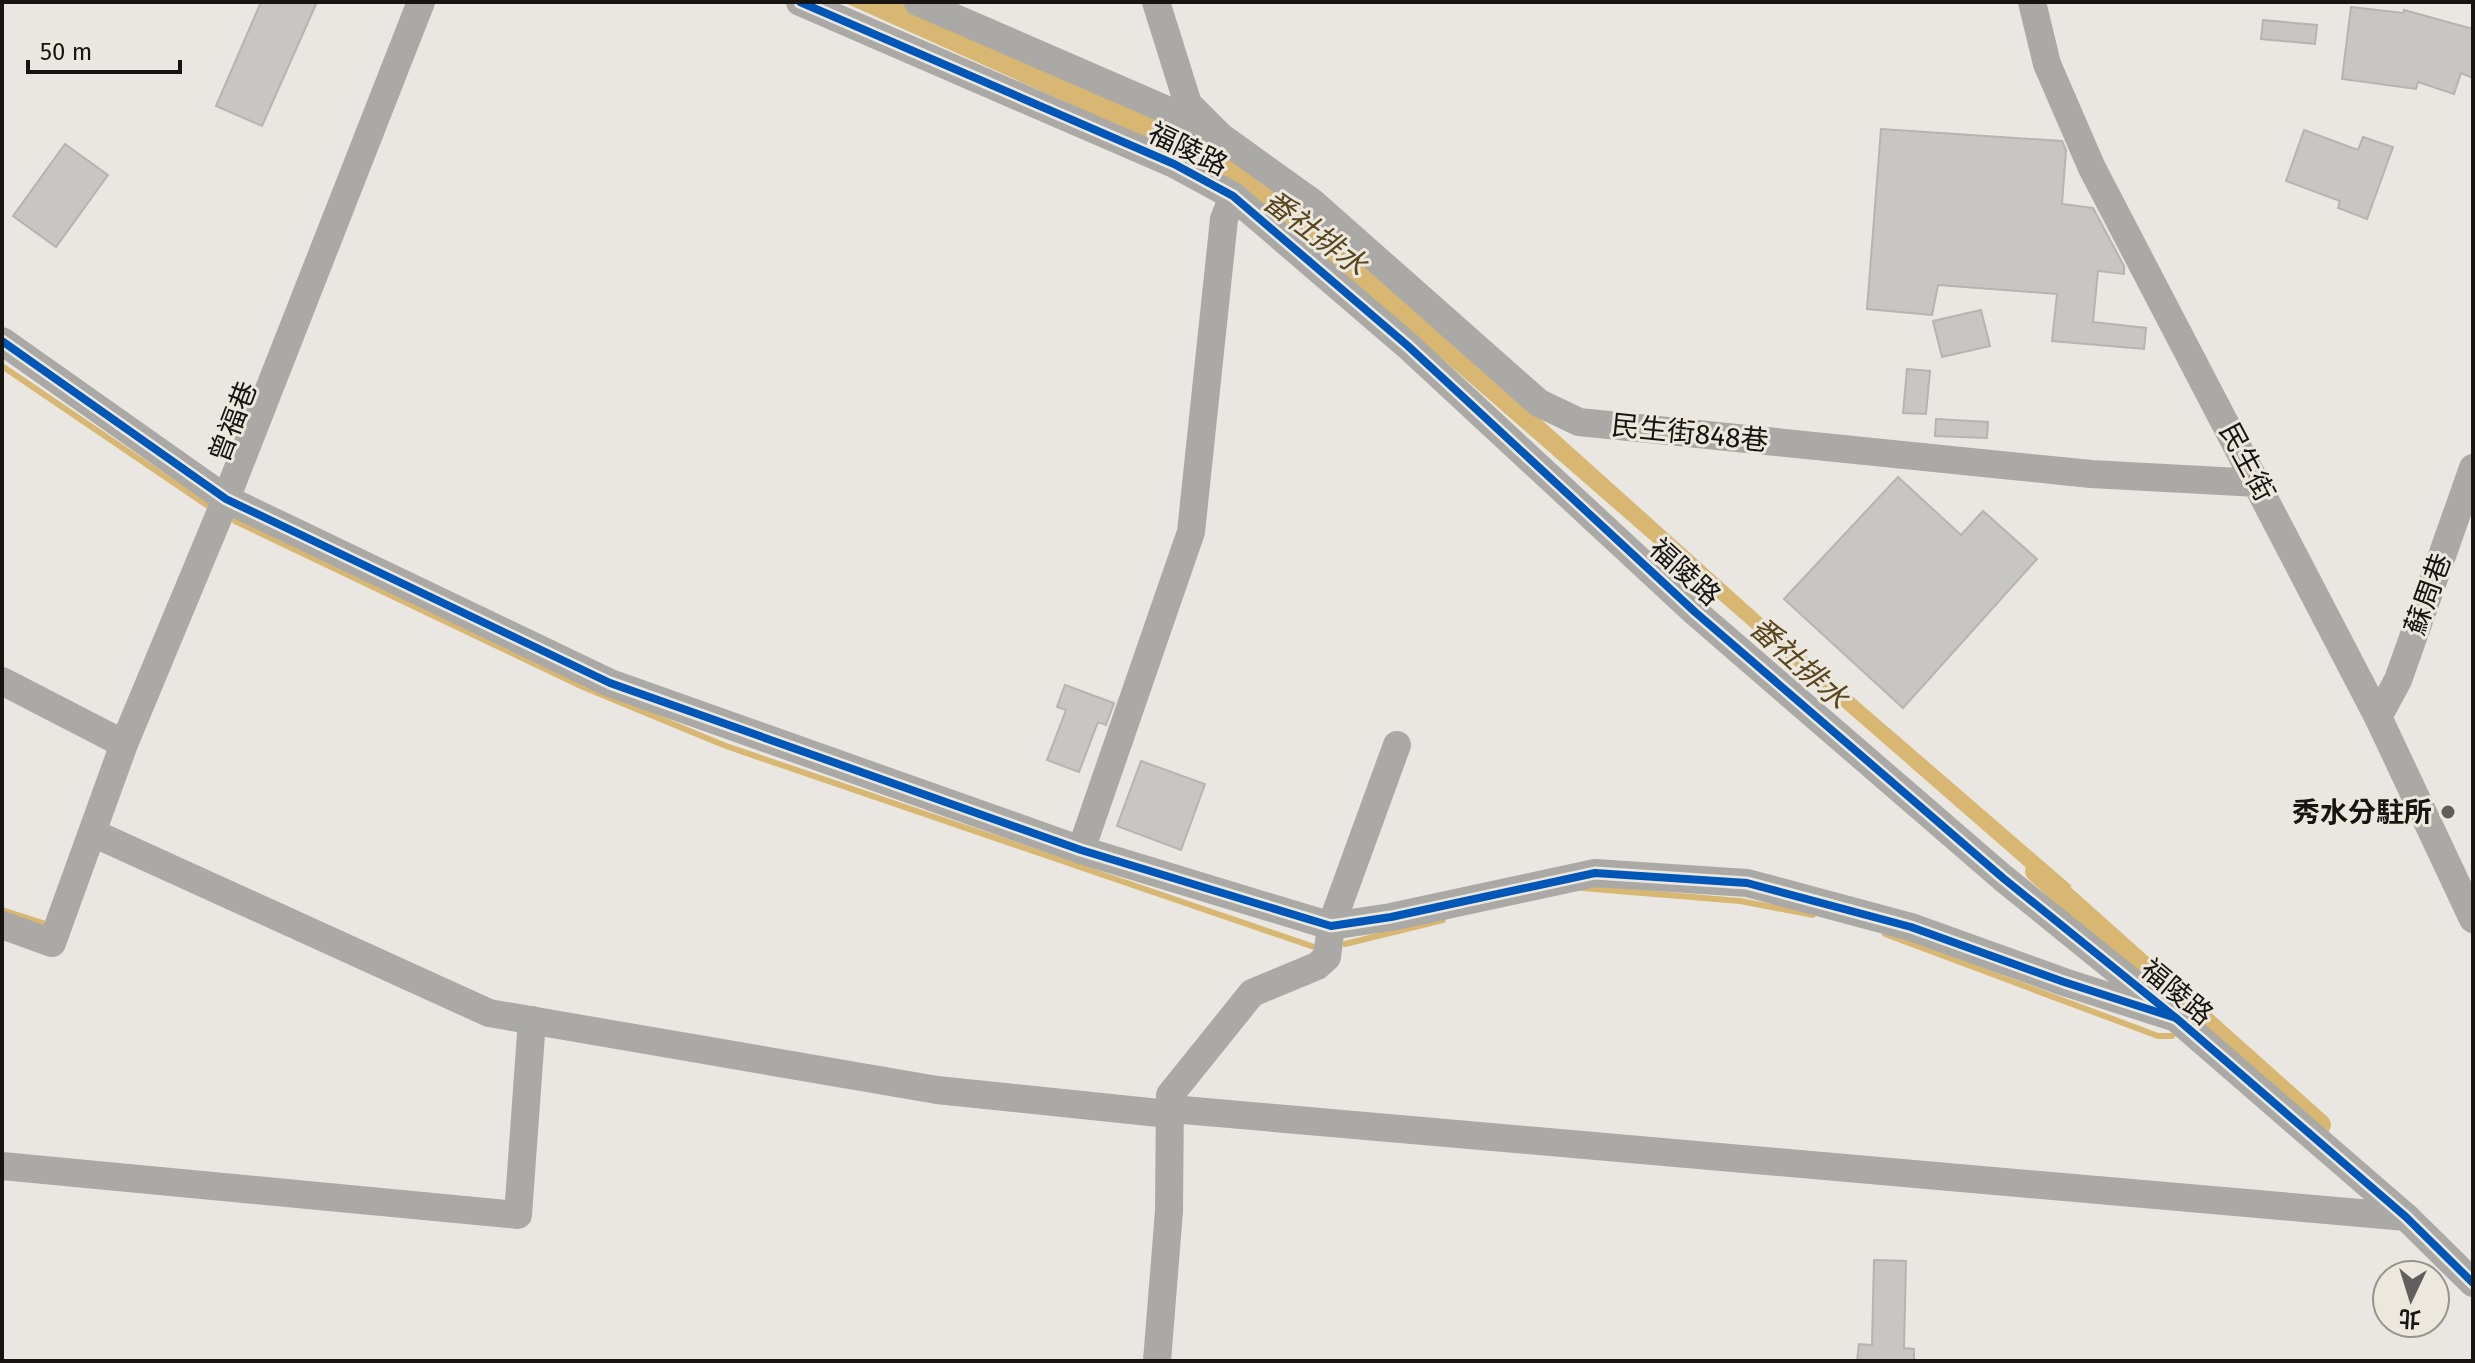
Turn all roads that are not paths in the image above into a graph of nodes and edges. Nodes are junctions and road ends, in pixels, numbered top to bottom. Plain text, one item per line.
1 (421, 2) edge
2 (800, 2) edge
3 (918, 2) edge
4 (1156, 2) edge
5 (2032, 2) edge
6 (1218, 134) junction
7 (1200, 178) junction
8 (1233, 196) junction
9 (2, 341) edge
10 (2473, 468) edge
11 (2258, 483) junction
12 (226, 499) junction
13 (2, 681) edge
14 (2378, 717) junction
15 (124, 744) junction
16 (1397, 745) dead end
17 (93, 833) junction
18 (1081, 850) junction
19 (2461, 863) edge
20 (2473, 919) edge
21 (2, 925) edge
22 (1331, 926) junction
23 (2176, 1018) junction
24 (532, 1020) junction
25 (1172, 1109) junction
26 (2, 1166) edge
27 (2406, 1217) junction
28 (2473, 1283) edge
29 (1157, 1361) edge

1 - 12 street, 曾福巷
2 - 7 street, 福陵路
3 - 6 street
4 - 6 street
5 - 11 street, 民生街
6 - 7 street
6 - 11 street, 民生街848巷
7 - 8 street, 福陵路
8 - 18 street
8 - 23 street, 福陵路
9 - 12 street
10 - 14 street, 蘇周巷
11 - 14 street, 民生街
12 - 15 street, 曾福巷
12 - 18 street
13 - 15 street
14 - 19 street, 民生街
15 - 17 street, 曾福巷
16 - 22 street
17 - 21 street, 曾福巷
17 - 24 street
18 - 22 street
19 - 20 street, 民生街
22 - 23 street
22 - 25 street
23 - 27 street, 福陵路
24 - 25 street
24 - 26 street
25 - 27 street
25 - 29 street
27 - 28 street, 福陵路

